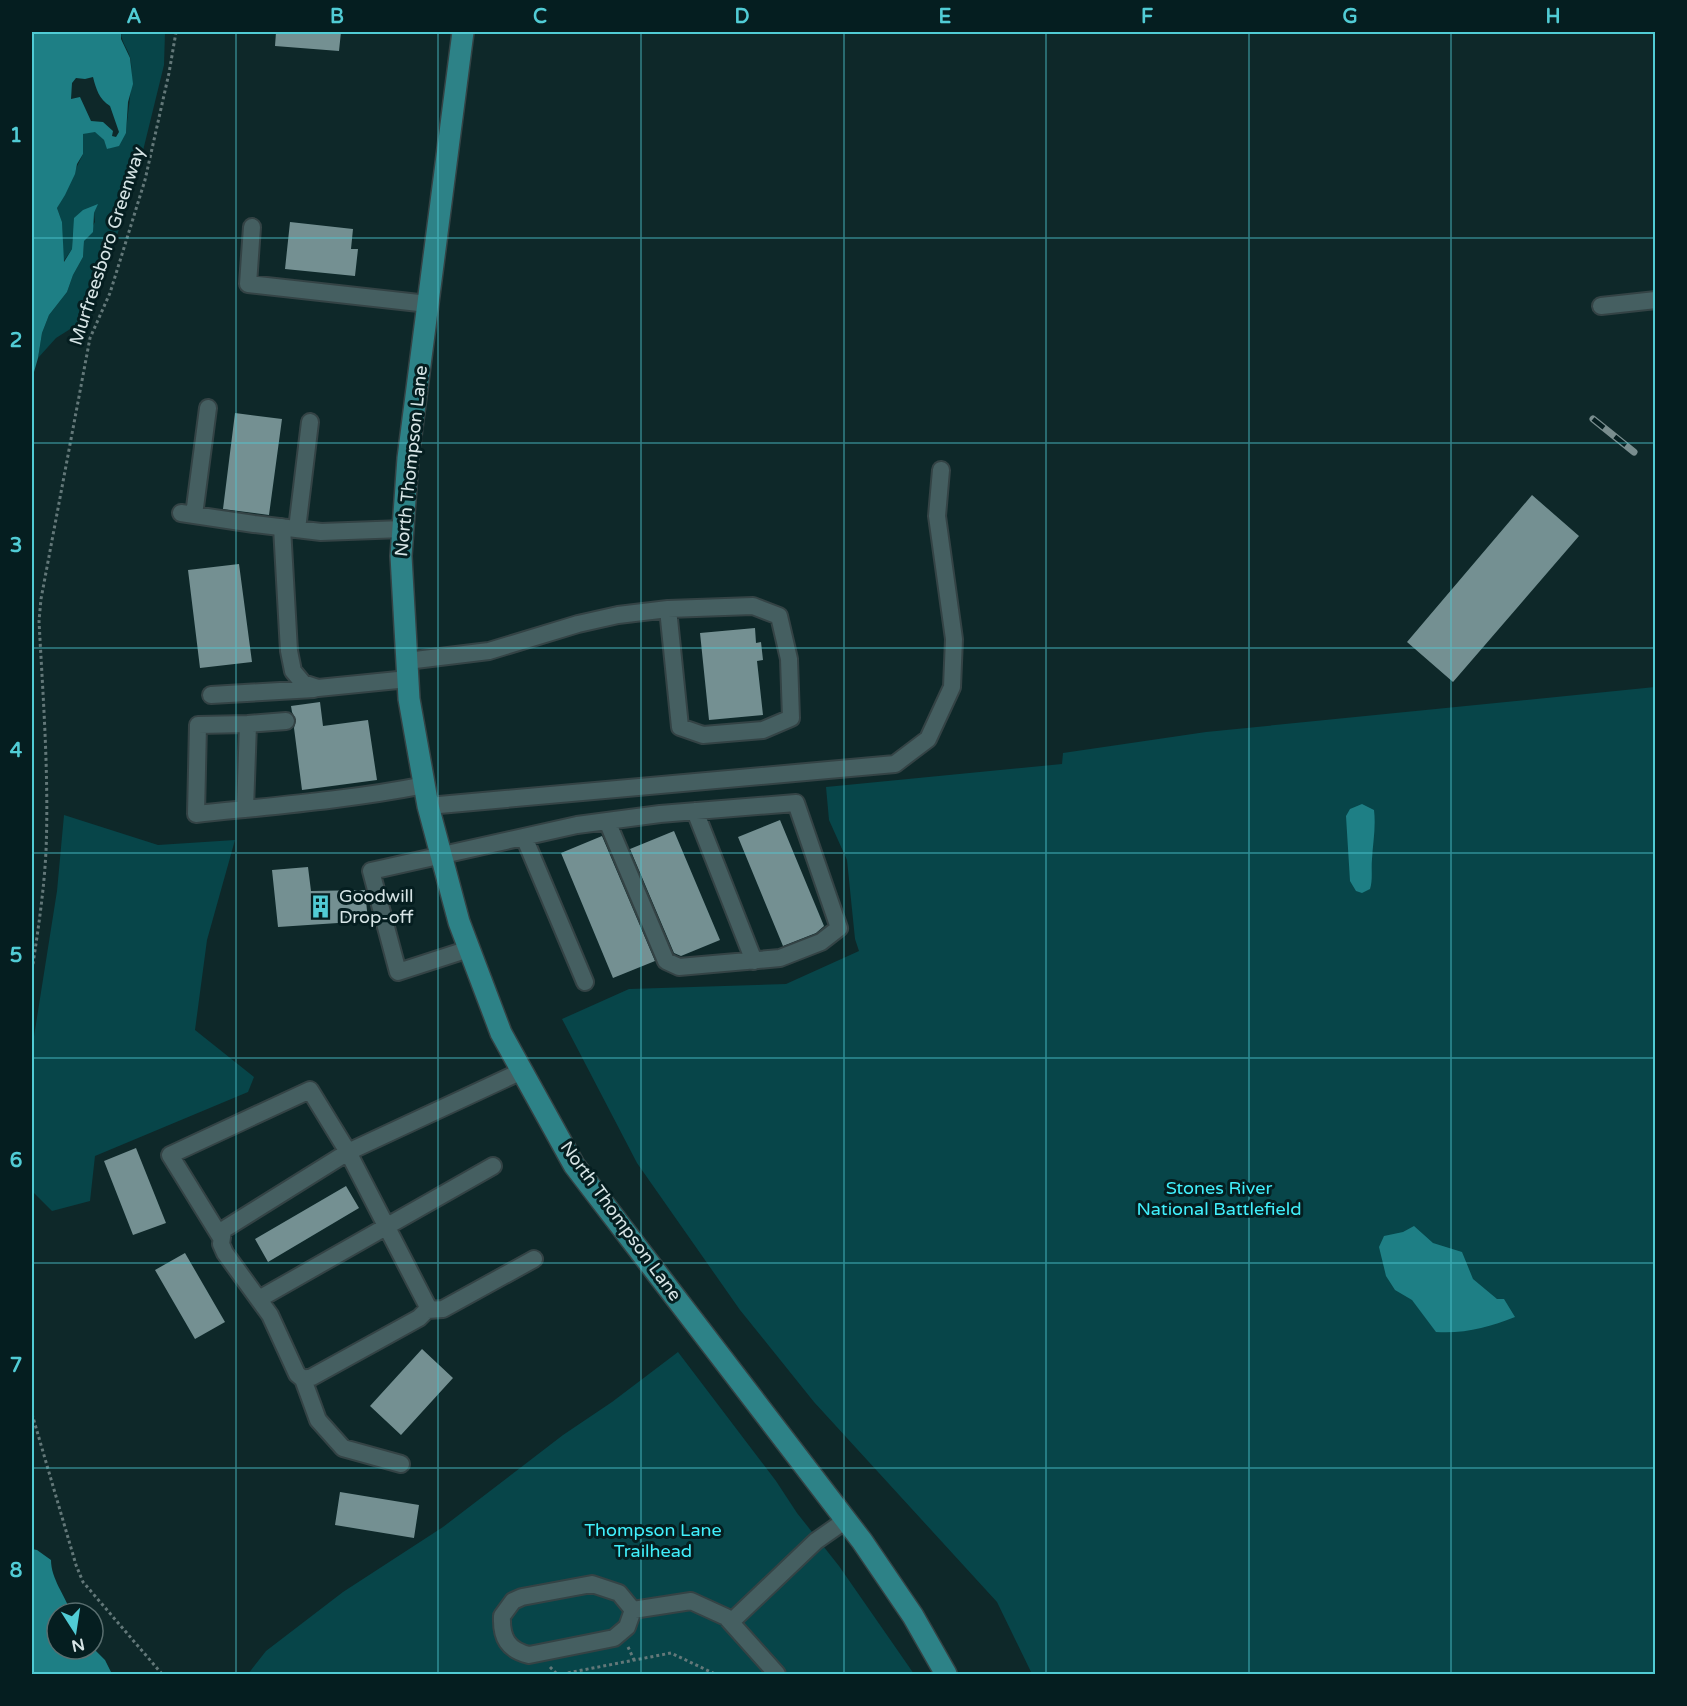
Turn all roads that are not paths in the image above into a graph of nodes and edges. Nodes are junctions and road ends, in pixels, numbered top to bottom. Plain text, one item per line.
1 (463, 32) edge
2 (252, 227) dead end
3 (1656, 300) edge
4 (428, 304) junction
5 (1601, 306) dead end
6 (208, 408) dead end
7 (310, 422) dead end
8 (941, 470) dead end
9 (290, 528) junction
10 (403, 529) junction
11 (668, 609) junction
12 (407, 670) junction
13 (318, 688) junction
14 (211, 695) dead end
15 (286, 721) dead end
16 (248, 724) junction
17 (425, 785) junction
18 (428, 806) junction
19 (245, 809) junction
20 (694, 812) junction
21 (607, 821) junction
22 (524, 837) junction
23 (442, 856) junction
24 (470, 949) junction
25 (754, 961) junction
26 (585, 982) dead end
27 (522, 1071) junction
28 (348, 1152) junction
29 (493, 1166) dead end
30 (386, 1225) junction
31 (220, 1236) junction
32 (534, 1259) dead end
33 (259, 1299) junction
34 (427, 1310) junction
35 (303, 1379) junction
36 (401, 1464) dead end
37 (846, 1520) junction
38 (633, 1611) junction
39 (731, 1622) junction
40 (777, 1674) edge
41 (946, 1674) edge

1 - 4 main road, North Thompson Lane
2 - 4 lane
3 - 5 lane
4 - 10 main road, North Thompson Lane
6 - 9 lane
7 - 9 lane
8 - 18 lane
9 - 10 lane
9 - 13 lane
10 - 12 main road, North Thompson Lane
11 - 11 lane
11 - 12 lane
12 - 13 lane
12 - 17 main road, North Thompson Lane
13 - 14 lane
15 - 16 lane
16 - 19 lane
16 - 19 lane
17 - 18 main road, North Thompson Lane
17 - 19 lane
18 - 23 main road, North Thompson Lane
20 - 21 lane
20 - 25 lane
20 - 25 lane
21 - 22 lane
21 - 25 lane
22 - 23 lane
22 - 26 lane
23 - 24 main road, North Thompson Lane
23 - 24 lane
24 - 27 main road, North Thompson Lane
27 - 28 lane
27 - 37 main road, North Thompson Lane
28 - 30 lane
28 - 31 lane
28 - 31 lane
29 - 30 lane
30 - 33 lane
30 - 34 lane
31 - 33 lane
32 - 34 lane
33 - 35 lane
34 - 35 lane
35 - 36 lane
37 - 39 lane
37 - 41 main road, North Thompson Lane
38 - 38 lane
38 - 39 lane
39 - 40 lane

